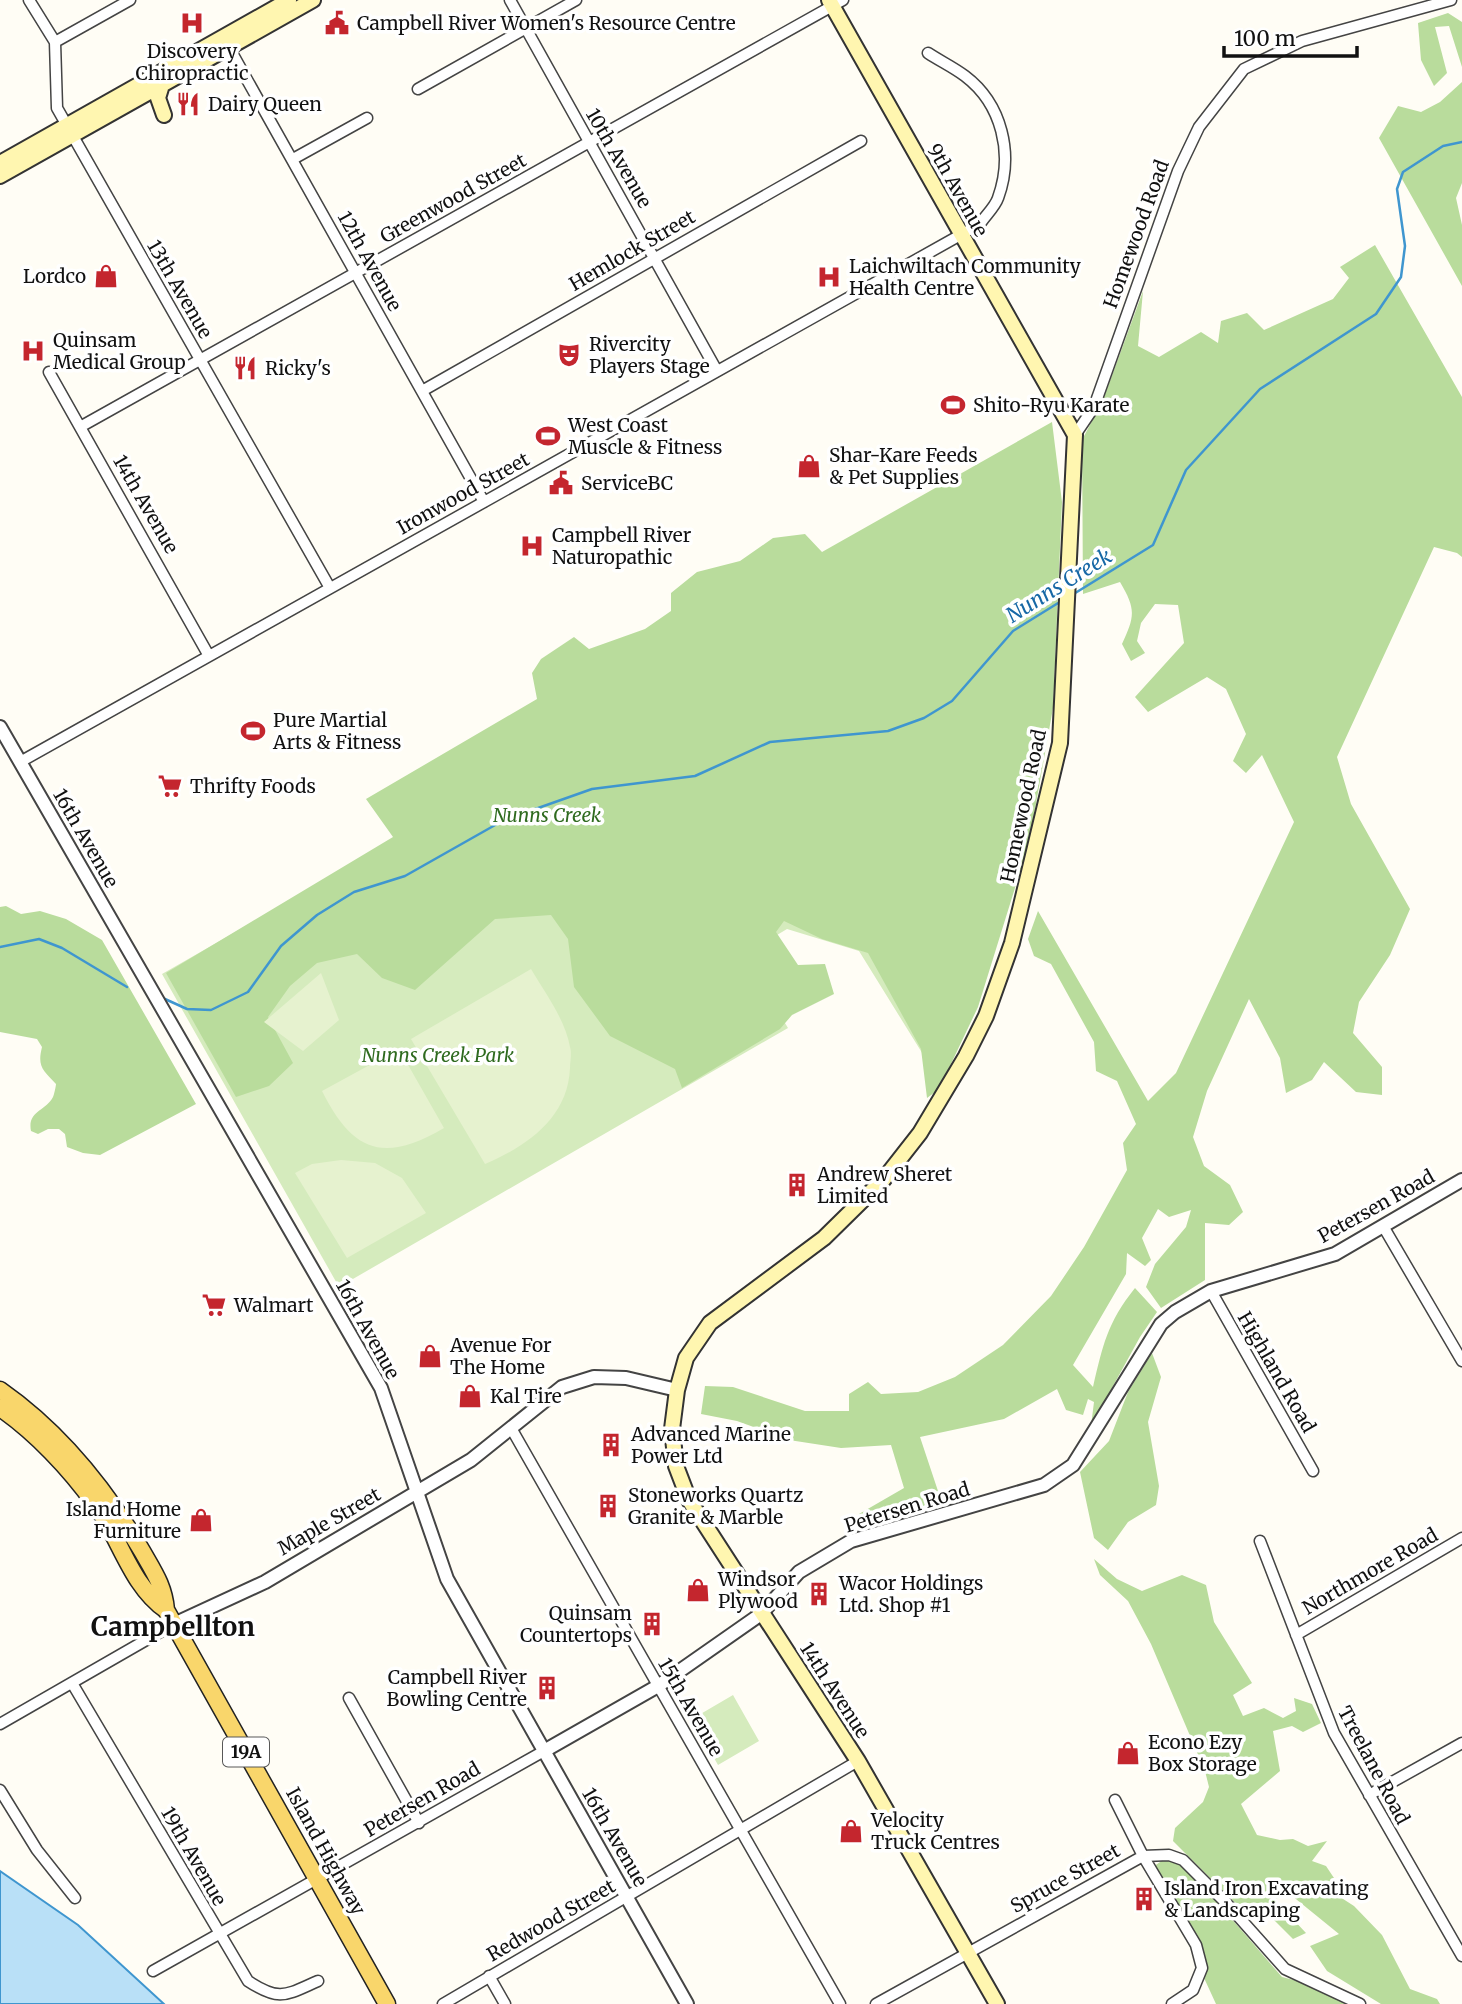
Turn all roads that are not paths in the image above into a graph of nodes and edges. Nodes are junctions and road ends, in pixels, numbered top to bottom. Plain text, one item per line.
1 (29, 0) edge
2 (130, 0) edge
3 (289, 0) edge
4 (311, 0) edge
5 (510, 0) edge
6 (576, 0) edge
7 (1451, 0) edge
8 (835, 2) edge
9 (526, 28) junction
10 (55, 42) junction
11 (226, 42) junction
12 (928, 53) dead end
13 (162, 85) junction
14 (418, 89) dead end
15 (137, 99) junction
16 (367, 118) dead end
17 (70, 131) junction
18 (861, 141) dead end
19 (589, 142) junction
20 (293, 159) junction
21 (0, 163) edge
22 (0, 176) edge
23 (960, 234) junction
24 (655, 256) junction
25 (356, 273) junction
26 (200, 360) junction
27 (717, 371) junction
28 (49, 372) dead end
29 (422, 391) junction
30 (80, 427) junction
31 (1075, 435) junction
32 (484, 502) junction
33 (330, 588) junction
34 (209, 656) junction
35 (0, 727) edge
36 (20, 762) junction
37 (1462, 1180) edge
38 (1383, 1226) junction
39 (1211, 1291) junction
40 (1462, 1361) edge
41 (0, 1389) edge
42 (677, 1390) junction
43 (0, 1408) edge
44 (511, 1428) junction
45 (1313, 1471) dead end
46 (417, 1492) junction
47 (1462, 1538) edge
48 (1261, 1541) dead end
49 (761, 1614) junction
50 (170, 1617) junction
51 (1296, 1635) junction
52 (72, 1683) junction
53 (658, 1686) junction
54 (349, 1698) dead end
55 (0, 1724) edge
56 (1462, 1742) edge
57 (544, 1751) junction
58 (858, 1761) junction
59 (0, 1790) edge
60 (1368, 1795) junction
61 (1115, 1800) dead end
62 (419, 1823) junction
63 (740, 1830) junction
64 (1143, 1856) junction
65 (319, 1880) junction
66 (626, 1896) junction
67 (75, 1898) dead end
68 (219, 1934) junction
69 (967, 1952) junction
70 (1462, 1956) edge
71 (153, 1971) dead end
72 (489, 1976) junction
73 (318, 1980) dead end
74 (387, 2004) edge
75 (443, 2004) edge
76 (505, 2004) edge
77 (687, 2004) edge
78 (840, 2004) edge
79 (876, 2004) edge
80 (998, 2004) edge
81 (1172, 2004) edge
82 (1360, 2004) edge

1 - 10 street
2 - 10 street
3 - 11 main road
4 - 11 main road
5 - 9 street, 10th Avenue
6 - 9 street
7 - 31 street, Homewood Road
8 - 19 street, Greenwood Street
8 - 23 main road, 9th Avenue
9 - 14 street
9 - 19 street, 10th Avenue
10 - 17 street, 13th Avenue
11 - 13 main road
11 - 17 main road
11 - 20 street, 12th Avenue
12 - 23 street, Ironwood Street
13 - 15 main road
13 - 15 main road
15 - 17 main road
16 - 20 street
17 - 21 main road
17 - 22 main road
17 - 26 street, 13th Avenue
18 - 24 street, Hemlock Street
19 - 24 street, 10th Avenue
19 - 25 street, Greenwood Street
20 - 25 street, 12th Avenue
23 - 27 street, Ironwood Street
23 - 31 main road, 9th Avenue
24 - 27 street, 10th Avenue
24 - 29 street, Hemlock Street
25 - 26 street, Greenwood Street
25 - 29 street, 12th Avenue
26 - 30 street, Greenwood Street
26 - 33 street, 13th Avenue
27 - 32 street, Ironwood Street
28 - 30 street, 14th Avenue
29 - 32 street, 12th Avenue
30 - 34 street, 14th Avenue
31 - 42 main road, Homewood Road
32 - 33 street, Ironwood Street
33 - 34 street, Ironwood Street
34 - 36 street, Ironwood Street
35 - 36 street, 16th Avenue
36 - 46 street, 16th Avenue
37 - 38 street, Petersen Road
38 - 39 street, Petersen Road
38 - 40 street
39 - 45 street, Highland Road
39 - 49 street, Petersen Road
41 - 50 main road, Island Highway / 19A
42 - 44 street, Maple Street
42 - 49 main road, 14th Avenue
43 - 50 main road, Island Highway / 19A
44 - 46 street, Maple Street
44 - 53 street, 15th Avenue
46 - 50 street, Maple Street
46 - 57 street, 16th Avenue
47 - 51 street, Northmore Road
48 - 51 street, Treelane Road
49 - 53 street, Petersen Road
49 - 58 main road, 14th Avenue
50 - 52 street, Maple Street
50 - 65 main road, Island Highway / 19A
51 - 60 street, Treelane Road
52 - 55 street, Maple Street
52 - 68 street, 19th Avenue
53 - 57 street, Petersen Road
53 - 63 street, 15th Avenue
54 - 62 street
56 - 60 street
57 - 62 street, Petersen Road
57 - 66 street, 16th Avenue
58 - 63 street, Redwood Street
58 - 69 main road, 14th Avenue
59 - 67 street
60 - 70 street, Treelane Road
61 - 64 street
62 - 65 street, Petersen Road
63 - 66 street, Redwood Street
63 - 78 street, 15th Avenue
64 - 69 street, Spruce Street
64 - 81 street
64 - 82 street, Spruce Street
65 - 68 street, Petersen Road
65 - 74 main road, Island Highway / 19A
66 - 72 street, Redwood Street
66 - 77 street, 16th Avenue
68 - 71 street, Petersen Road
68 - 73 street, 19th Avenue
69 - 79 street, Spruce Street
69 - 80 main road, 14th Avenue
72 - 75 street, Redwood Street
72 - 76 street

